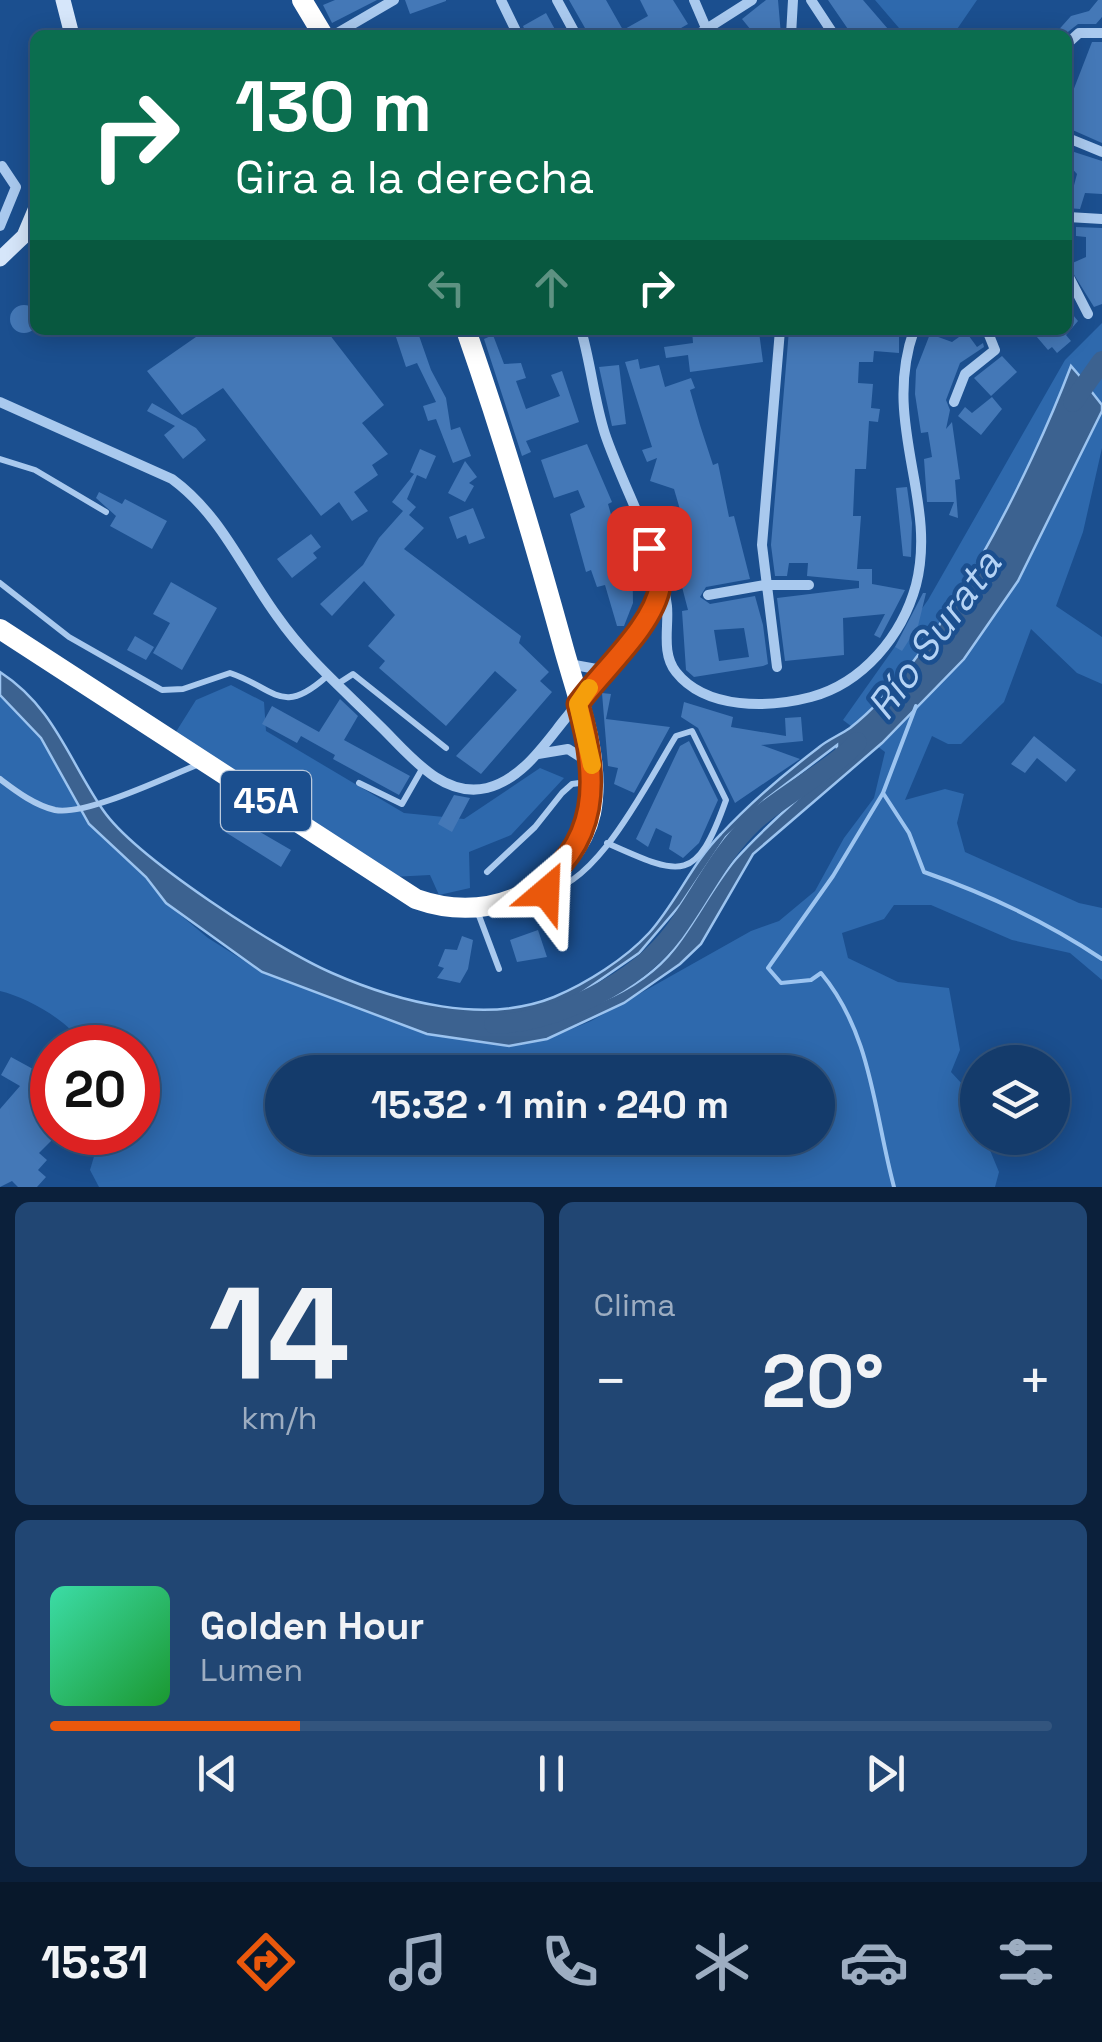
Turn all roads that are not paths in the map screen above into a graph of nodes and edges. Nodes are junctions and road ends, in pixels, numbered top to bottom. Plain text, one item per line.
1 (63, 0) edge
2 (302, 0) edge
3 (501, 0) edge
4 (557, 0) edge
5 (694, 0) edge
6 (752, 0) edge
7 (793, 0) edge
8 (810, 0) edge
9 (389, 1) edge
10 (71, 30) edge
11 (320, 30) edge
12 (342, 30) edge
13 (516, 30) edge
14 (573, 30) edge
15 (701, 30) edge
16 (704, 30) edge
17 (791, 30) edge
18 (831, 30) edge
19 (1102, 33) edge
20 (1072, 39) edge
21 (1072, 140) edge
22 (1102, 152) edge
23 (2, 166) edge
24 (1072, 217) edge
25 (1102, 219) edge
26 (30, 222) edge
27 (0, 226) edge
28 (0, 260) edge
29 (1072, 283) edge
30 (1088, 314) dead end
31 (468, 335) edge
32 (582, 335) edge
33 (780, 335) edge
34 (913, 335) edge
35 (989, 335) edge
36 (0, 402) edge
37 (954, 402) dead end
38 (0, 459) edge
39 (106, 512) dead end
40 (0, 583) edge
41 (661, 583) junction
42 (765, 585) junction
43 (808, 586) dead end
44 (708, 595) dead end
45 (0, 629) edge
46 (568, 664) junction
47 (776, 666) dead end
48 (602, 670) junction
49 (326, 677) junction
50 (336, 686) junction
51 (578, 704) junction
52 (446, 748) dead end
53 (537, 754) junction
54 (202, 762) junction
55 (422, 769) junction
56 (593, 773) junction
57 (0, 778) edge
58 (359, 784) dead end
59 (607, 843) junction
60 (487, 872) dead end
61 (530, 891) junction
62 (476, 907) junction
63 (499, 969) dead end

1 - 10 street
2 - 11 highway
3 - 13 street
4 - 14 street
5 - 15 street
6 - 16 street
7 - 17 street
8 - 18 street
9 - 12 street
19 - 20 street
21 - 22 street
23 - 27 street
24 - 25 street
26 - 28 street
29 - 30 street
31 - 46 highway, 45A
32 - 41 street
33 - 42 street
34 - 41 street
35 - 37 street
36 - 49 street
38 - 39 lane
40 - 49 lane
41 - 48 street
42 - 43 street
42 - 44 street
42 - 47 street
45 - 54 highway, 45A
46 - 48 street
46 - 51 highway, 45A
48 - 51 street
49 - 50 street
50 - 52 lane
50 - 55 street
51 - 53 street
51 - 56 highway, 45A
53 - 55 street
53 - 56 street
54 - 57 lane
54 - 62 highway, 45A
55 - 58 lane
56 - 60 lane
56 - 61 highway, 45A
59 - 59 lane
59 - 61 lane
61 - 62 highway, 45A
62 - 63 lane

